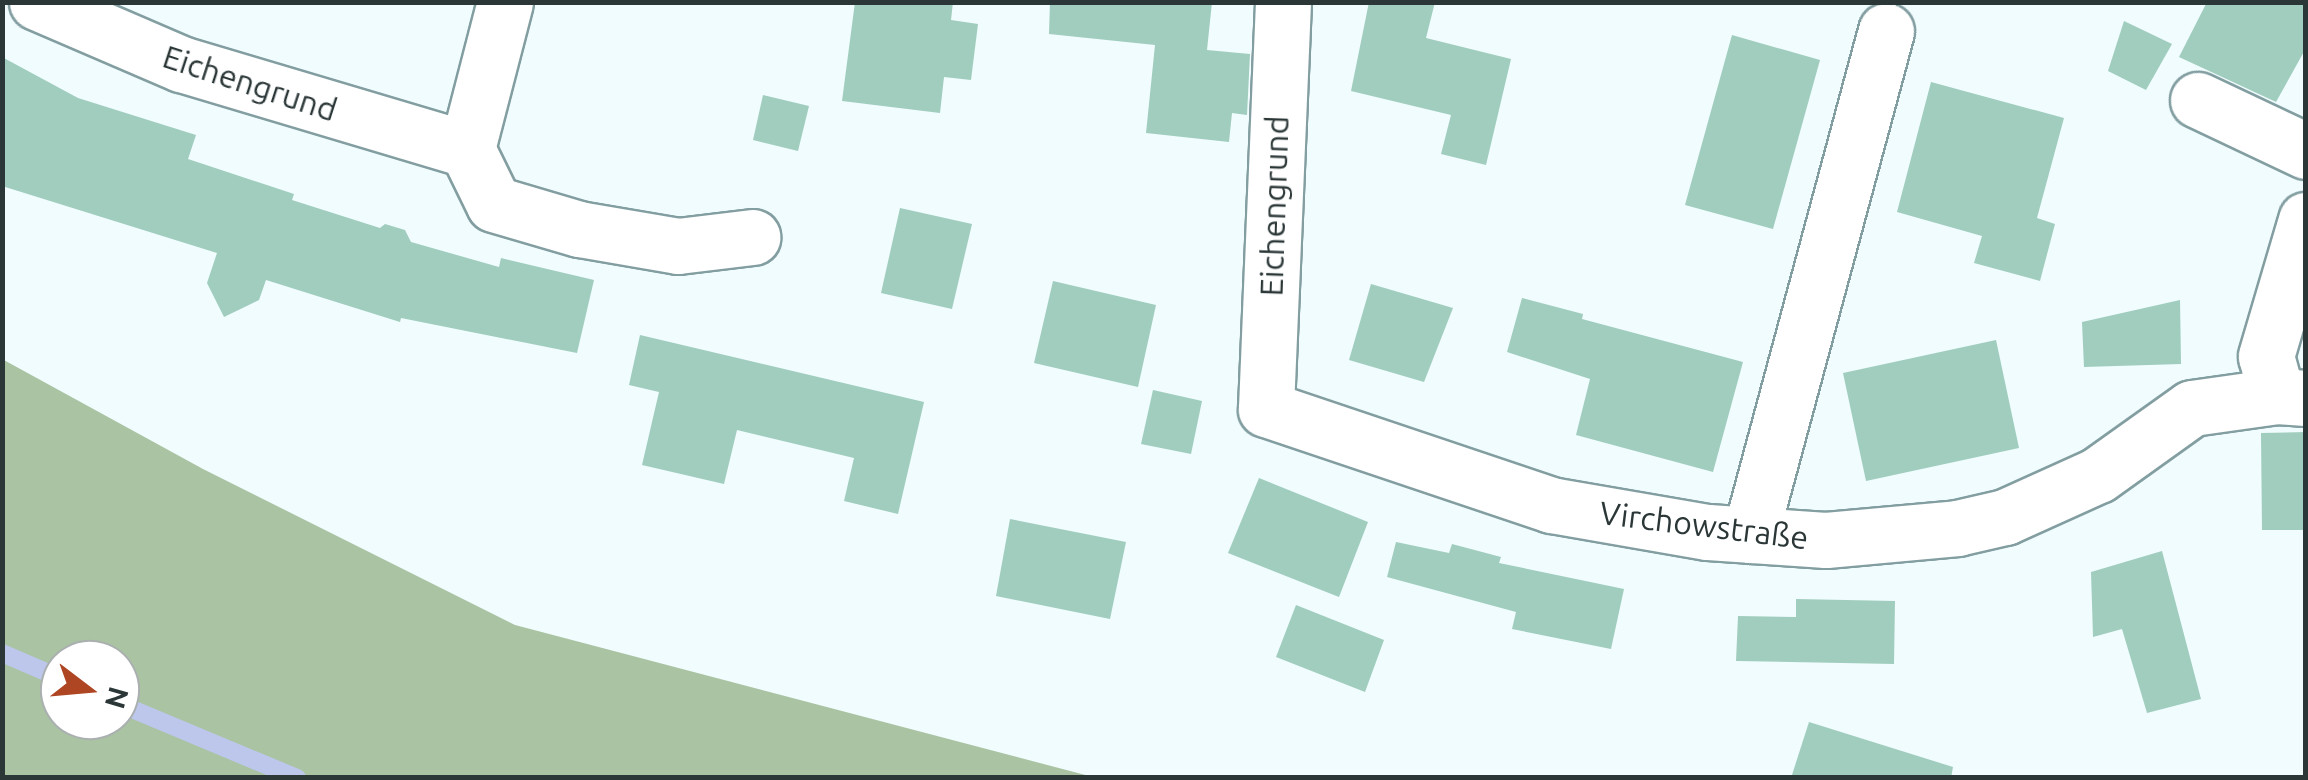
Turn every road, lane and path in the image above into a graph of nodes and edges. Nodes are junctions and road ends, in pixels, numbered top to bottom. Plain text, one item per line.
1 (37, 2) edge
2 (505, 2) edge
3 (1283, 2) edge
4 (1886, 32) dead end
5 (2198, 100) dead end
6 (468, 150) junction
7 (2306, 152) edge
8 (2306, 220) edge
9 (752, 237) dead end
10 (2291, 397) edge
11 (1266, 409) joint
12 (1750, 535) junction

1 - 6 street, Eichengrund
2 - 6 street
3 - 11 street, Eichengrund
4 - 12 street
5 - 7 street
6 - 9 street
8 - 10 street
10 - 12 street, Virchowstraße
11 - 12 street, Virchowstraße

